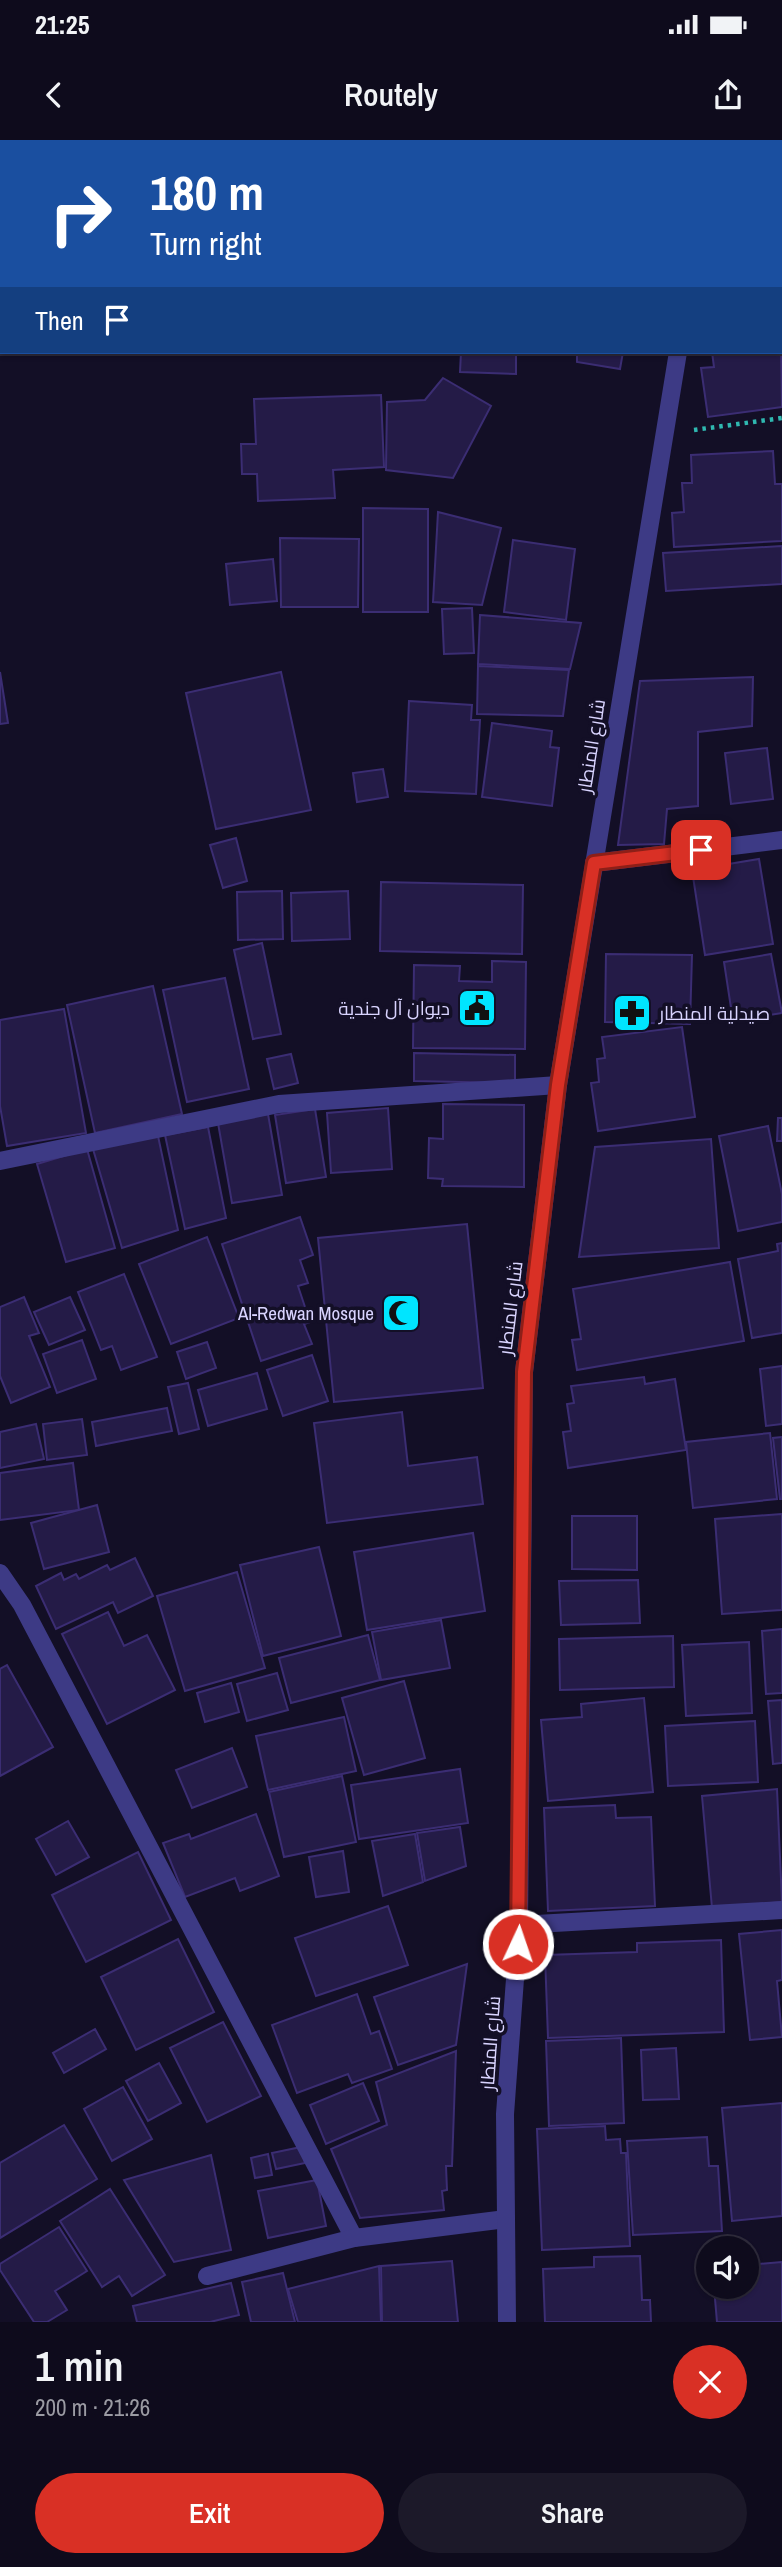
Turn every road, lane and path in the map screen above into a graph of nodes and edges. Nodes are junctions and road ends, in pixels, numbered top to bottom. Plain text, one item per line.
1 (678, 354) edge
2 (782, 418) edge
3 (666, 434) junction
4 (782, 840) edge
5 (594, 863) junction
6 (558, 1085) junction
7 (0, 1161) edge
8 (0, 1573) edge
9 (782, 1910) edge
10 (519, 1924) junction
11 (506, 2219) junction
12 (354, 2238) junction
13 (207, 2276) dead end
14 (507, 2322) edge

1 - 3 street, شارع المنطار
2 - 3 path
3 - 5 street, شارع المنطار
4 - 5 street
5 - 6 street, شارع المنطار
6 - 7 street
6 - 10 street, شارع المنطار
8 - 12 street
9 - 10 street
10 - 11 street, شارع المنطار
11 - 12 street
11 - 14 street, شارع المنطار
12 - 13 street

